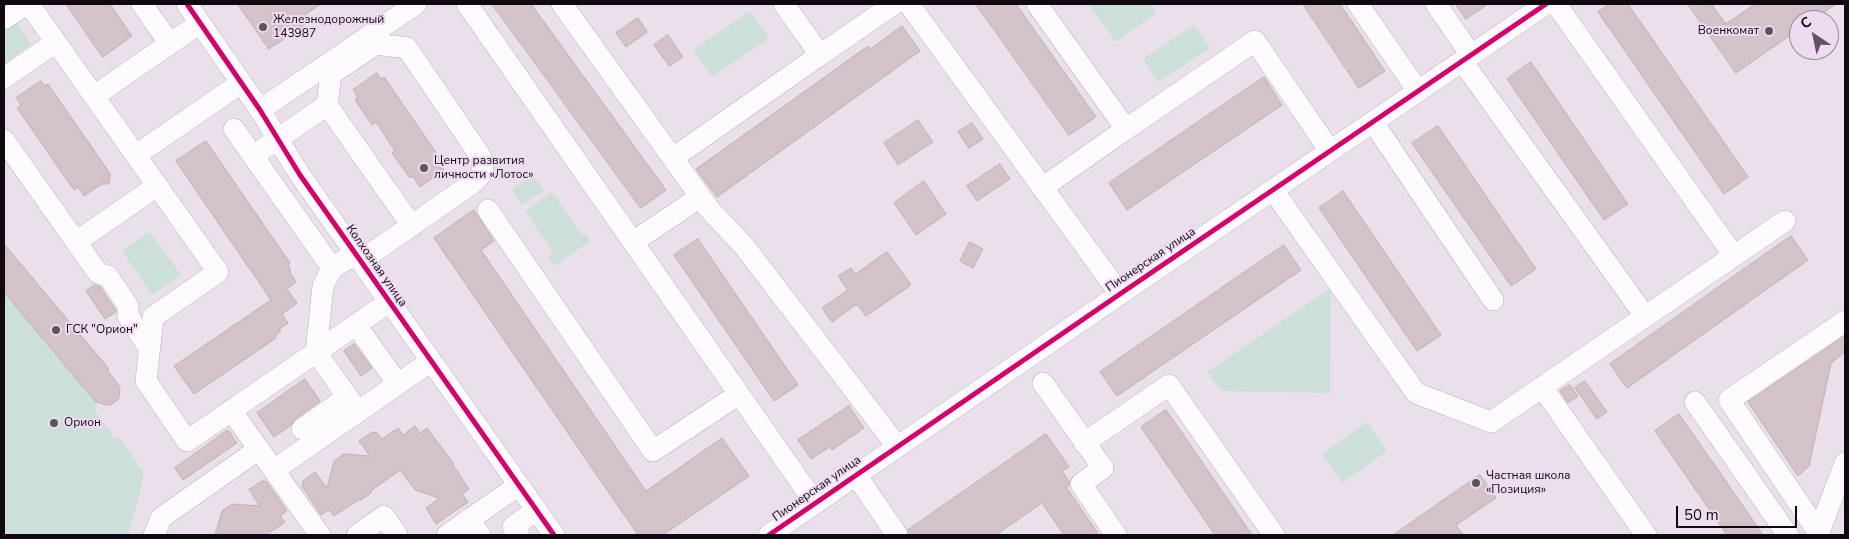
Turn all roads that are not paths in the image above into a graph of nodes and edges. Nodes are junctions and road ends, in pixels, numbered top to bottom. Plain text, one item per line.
1 (28, 4) edge
2 (142, 4) edge
3 (187, 4) edge
4 (416, 4) edge
5 (467, 4) edge
6 (562, 4) edge
7 (784, 4) edge
8 (1037, 4) edge
9 (1358, 4) edge
10 (1436, 4) edge
11 (1546, 4) edge
12 (1556, 4) edge
13 (907, 5) edge
14 (4, 19) edge
15 (200, 23) junction
16 (56, 42) junction
17 (170, 44) junction
18 (820, 55) junction
19 (347, 57) junction
20 (1466, 58) junction
21 (4, 78) edge
22 (241, 83) junction
23 (1418, 91) junction
24 (94, 96) junction
25 (327, 105) junction
26 (260, 110) junction
27 (1373, 122) junction
28 (234, 128) dead end
29 (1126, 130) junction
30 (277, 139) junction
31 (4, 140) edge
32 (1330, 151) junction
33 (136, 155) junction
34 (253, 156) junction
35 (673, 158) junction
36 (157, 186) junction
37 (1042, 188) junction
38 (1273, 190) junction
39 (700, 197) junction
40 (488, 210) dead end
41 (1785, 221) dead end
42 (412, 226) junction
43 (76, 242) junction
44 (633, 242) junction
45 (1734, 256) junction
46 (357, 257) junction
47 (332, 268) junction
48 (1120, 294) junction
49 (1493, 300) dead end
50 (389, 302) junction
51 (1645, 316) junction
52 (1845, 321) edge
53 (356, 325) junction
54 (149, 348) junction
55 (316, 352) junction
56 (431, 361) junction
57 (1043, 383) dead end
58 (398, 384) junction
59 (1542, 387) junction
60 (739, 394) junction
61 (1694, 402) dead end
62 (353, 405) junction
63 (231, 410) junction
64 (302, 429) dead end
65 (1084, 443) junction
66 (897, 446) junction
67 (259, 449) junction
68 (1845, 463) edge
69 (274, 470) junction
70 (856, 475) junction
71 (519, 485) junction
72 (815, 503) junction
73 (536, 510) junction
74 (474, 527) edge
75 (1819, 534) edge
76 (154, 535) edge
77 (320, 535) edge
78 (356, 535) edge
79 (397, 535) edge
80 (447, 535) edge
81 (519, 535) edge
82 (554, 535) edge
83 (769, 535) edge
84 (897, 535) edge
85 (1116, 535) edge
86 (1274, 535) edge
87 (1646, 535) edge
88 (1788, 535) edge

1 - 14 street
1 - 16 street
2 - 17 street
3 - 15 street, Колхозная улица
4 - 19 street
5 - 44 street
6 - 35 street
7 - 18 street
8 - 29 street
9 - 23 street
10 - 20 street
11 - 20 street, Пионерская улица
12 - 45 street
13 - 18 street
13 - 37 street
15 - 17 street
15 - 22 street, Колхозная улица
16 - 21 street
16 - 24 street
17 - 24 street
18 - 35 street
19 - 25 street
19 - 26 street
19 - 42 street
20 - 23 street, Пионерская улица
20 - 51 street
22 - 26 street, Колхозная улица
22 - 33 street
23 - 27 street, Пионерская улица
24 - 33 street
25 - 30 street
25 - 42 street
26 - 30 street, Колхозная улица
27 - 32 street, Пионерская улица
27 - 49 street
28 - 34 street
29 - 32 street
29 - 37 street
30 - 34 street
30 - 46 street, Колхозная улица
31 - 43 street
32 - 38 street, Пионерская улица
33 - 36 street
34 - 47 street
35 - 39 street
36 - 43 street
36 - 54 street
37 - 48 street
38 - 48 street, Пионерская улица
38 - 59 street
39 - 44 street
39 - 66 street
40 - 60 street
41 - 45 street
42 - 46 street
43 - 54 street
44 - 60 street
45 - 51 street
46 - 47 street
46 - 50 street, Колхозная улица
47 - 55 street
48 - 66 street, Пионерская улица
50 - 53 street
50 - 56 street, Колхозная улица
51 - 59 street
52 - 75 street
53 - 55 street
53 - 58 street
54 - 63 street
55 - 62 street
55 - 63 street
56 - 58 street
56 - 71 street, Колхозная улица
57 - 65 street
58 - 62 street
59 - 87 street
60 - 72 street
61 - 88 street
62 - 64 street
62 - 69 street
63 - 67 street
65 - 85 street
65 - 86 street
66 - 70 street, Пионерская улица
67 - 69 street
67 - 76 street
68 - 75 street
69 - 77 street
70 - 72 street, Пионерская улица
70 - 84 street
71 - 73 street, Колхозная улица
71 - 74 street
72 - 83 street, Пионерская улица
73 - 81 street
73 - 82 street, Колхозная улица
74 - 80 street
78 - 79 street

